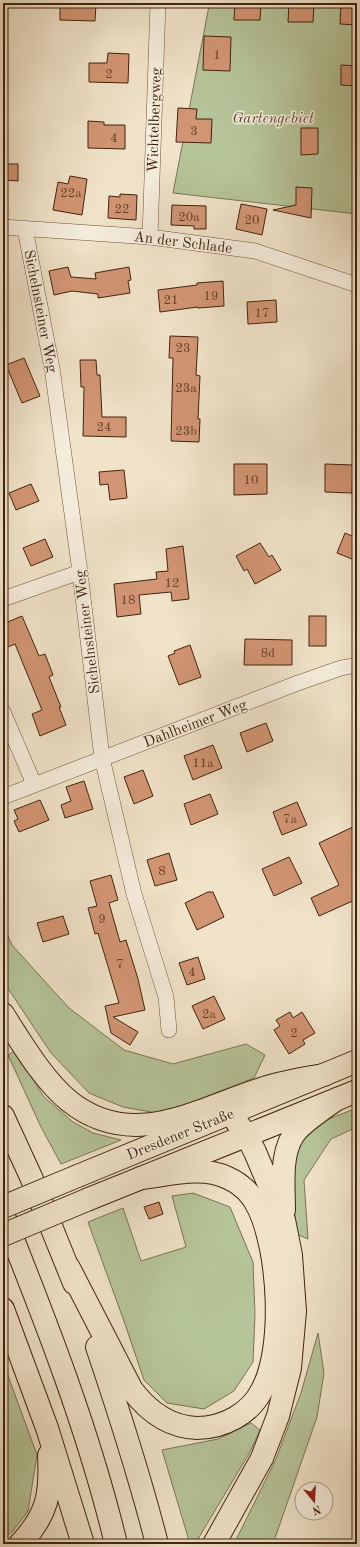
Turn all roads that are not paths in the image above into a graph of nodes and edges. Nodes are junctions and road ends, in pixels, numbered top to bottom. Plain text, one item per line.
1 (158, 3) edge
2 (3, 227) edge
3 (25, 229) junction
4 (150, 237) junction
5 (357, 285) edge
6 (80, 572) junction
7 (3, 599) edge
8 (357, 665) edge
9 (3, 712) edge
10 (102, 758) junction
11 (34, 784) junction
12 (3, 797) edge
13 (3, 1014) edge
14 (169, 1030) dead end
15 (357, 1061) edge
16 (324, 1075) junction
17 (357, 1091) edge
18 (337, 1099) junction
19 (230, 1113) junction
20 (3, 1116) edge
21 (247, 1136) junction
22 (141, 1178) junction
23 (3, 1207) edge
24 (3, 1214) edge
25 (284, 1220) junction
26 (3, 1235) edge
27 (69, 1268) junction
28 (3, 1309) edge
29 (48, 1428) junction
30 (20, 1544) edge
31 (83, 1544) edge
32 (116, 1544) edge
33 (157, 1544) edge
34 (214, 1544) edge

1 - 4 street, Wichtelbergweg
2 - 3 street, An der Schlade
3 - 4 street, An der Schlade
3 - 6 street, Sichelnsteiner Weg
4 - 5 street, An der Schlade
6 - 7 street
6 - 10 street, Sichelnsteiner Weg
8 - 10 street, Dahlheimer Weg
9 - 11 street
10 - 11 street, Dahlheimer Weg
10 - 14 street, Sichelnsteiner Weg
11 - 12 street, Dahlheimer Weg
13 - 16 main road
15 - 16 main road, Dresdener Straße
16 - 19 main road, Dresdener Straße
17 - 18 main road, Dresdener Straße
18 - 21 main road, Dresdener Straße
18 - 25 main road
19 - 21 main road
19 - 23 main road, Dresdener Straße, bridge
20 - 27 main road
21 - 22 main road, Dresdener Straße
21 - 25 main road
22 - 26 main road, Dresdener Straße, bridge
22 - 27 main road
24 - 32 main road
25 - 34 main road
27 - 33 main road
28 - 29 main road
29 - 30 main road
29 - 31 main road

